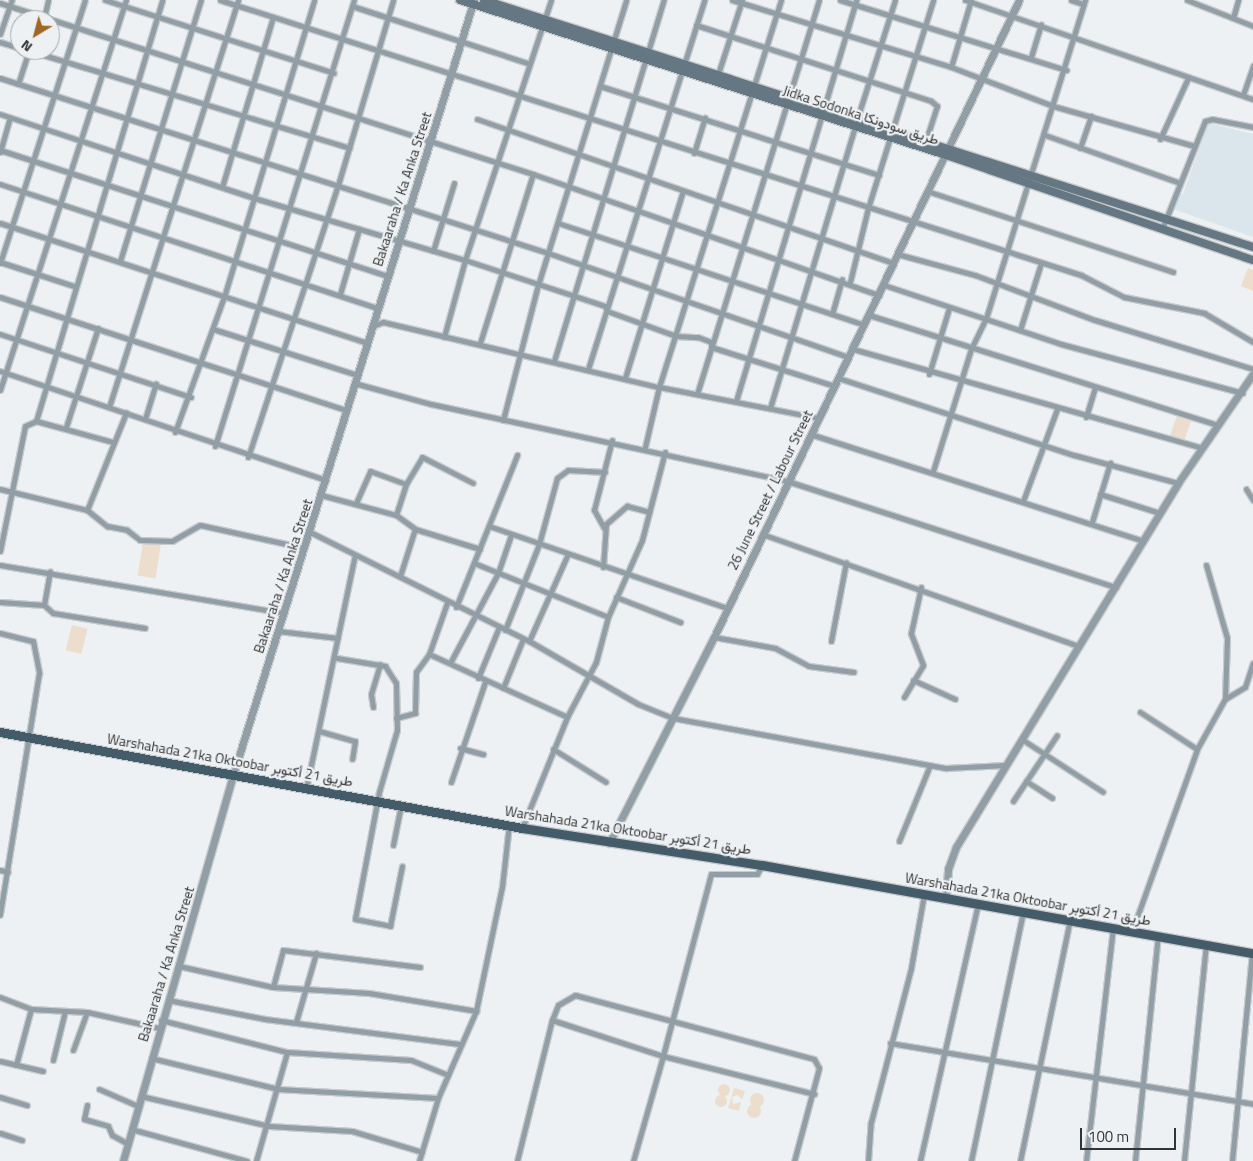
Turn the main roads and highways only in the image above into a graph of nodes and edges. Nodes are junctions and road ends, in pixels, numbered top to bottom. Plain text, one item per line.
1 (460, 0) edge
2 (484, 0) edge
3 (474, 2) edge
4 (545, 24) junction
5 (683, 67) junction
6 (752, 89) junction
7 (892, 134) junction
8 (1253, 247) edge
9 (1253, 260) edge
10 (0, 732) edge
11 (1252, 953) edge

1 - 3 main road, Jidka Sodonka طريق سودونكا
2 - 4 main road, Jidka Sodonka طريق سودونكا
3 - 4 main road, Jidka Sodonka طريق سودونكا
4 - 5 main road, Jidka Sodonka طريق سودونكا
4 - 5 main road, Jidka Sodonka طريق سودونكا
5 - 6 main road, Jidka Sodonka طريق سودونكا
5 - 6 main road, Jidka Sodonka طريق سودونكا
6 - 7 main road, Jidka Sodonka طريق سودونكا
7 - 8 main road, Jidka Sodonka طريق سودونكا
7 - 9 main road, Jidka Sodonka طريق سودونكا
10 - 11 main road, Warshahada 21ka Oktoobar طريق 21 أكتوبر

